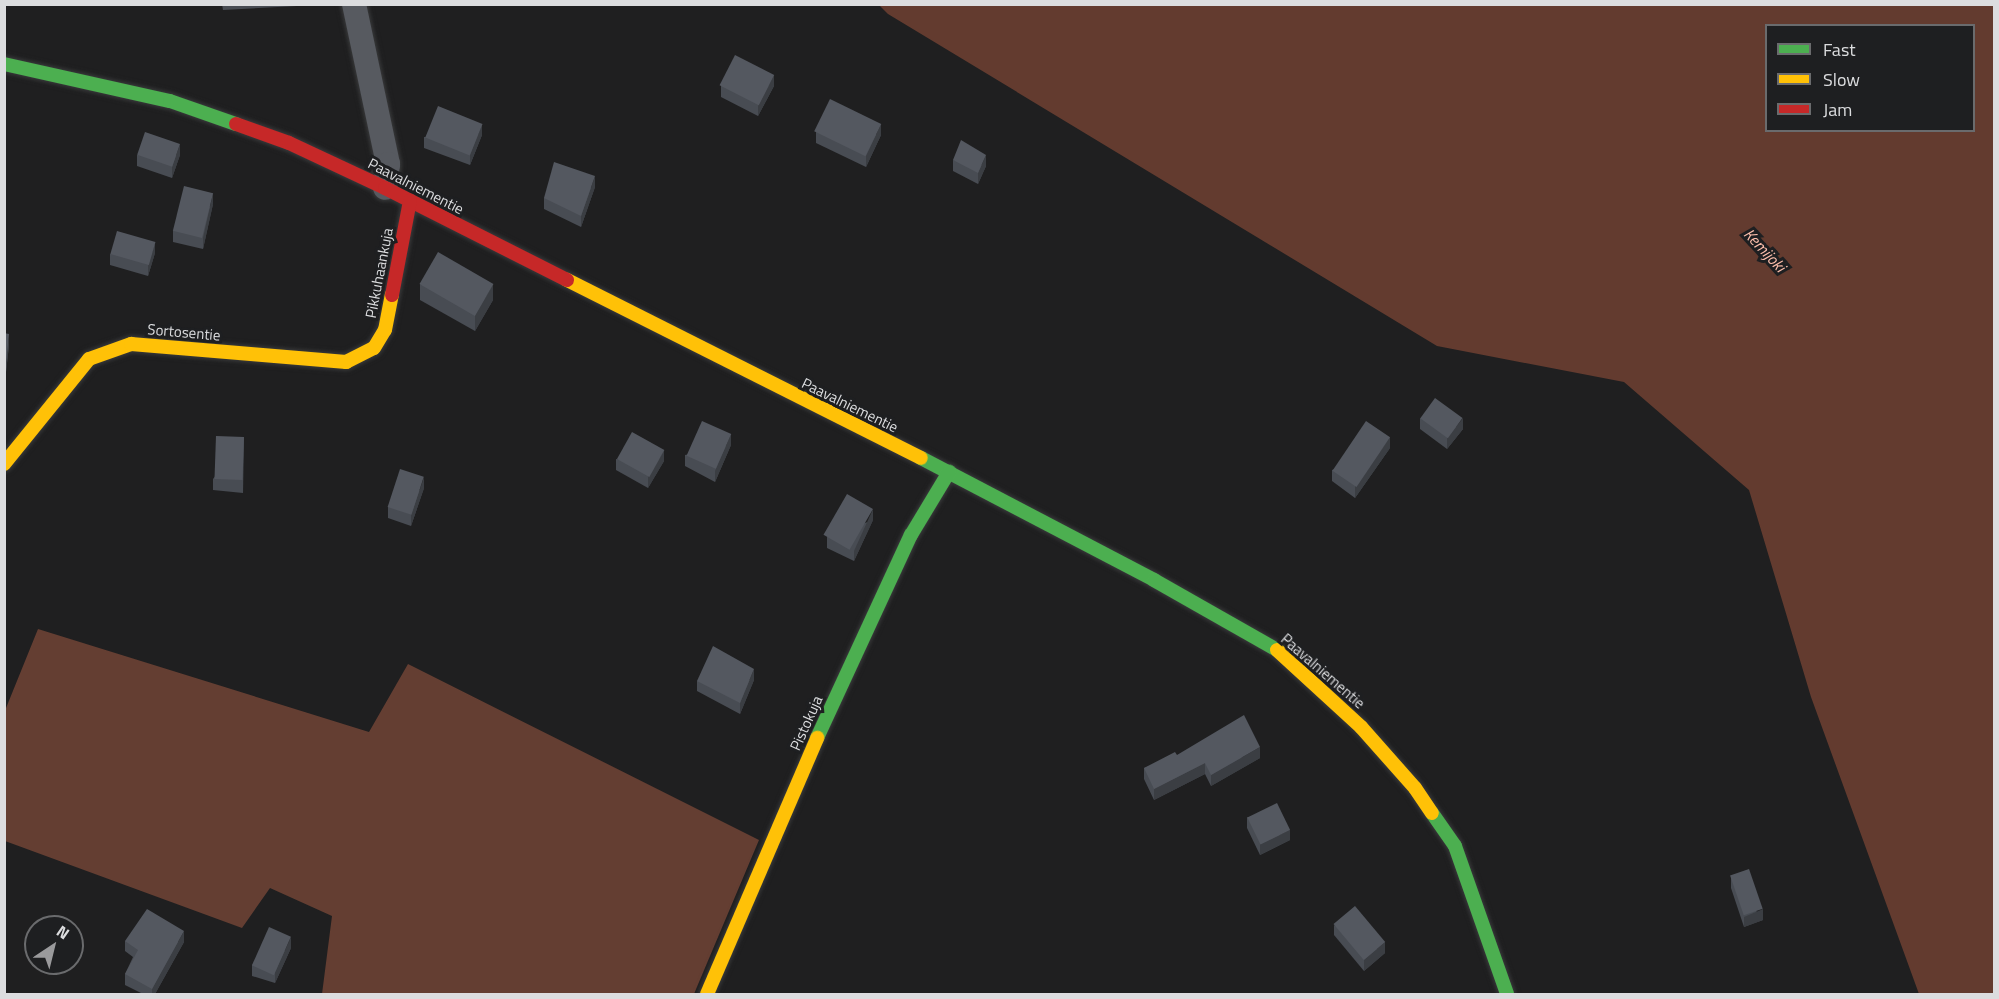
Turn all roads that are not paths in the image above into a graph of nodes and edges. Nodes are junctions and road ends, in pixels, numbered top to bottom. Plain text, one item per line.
1 (354, 4) edge
2 (4, 64) edge
3 (385, 188) junction
4 (410, 201) junction
5 (374, 348) joint
6 (4, 464) edge
7 (949, 472) junction
8 (707, 994) edge
9 (1507, 994) edge

1 - 3 street
2 - 3 street, Paavalniementie
3 - 4 street, Paavalniementie
4 - 5 street, Pikkuhaankuja
4 - 7 street, Paavalniementie
5 - 6 street, Sortosentie
7 - 8 street, Pistokuja
7 - 9 street, Paavalniementie

